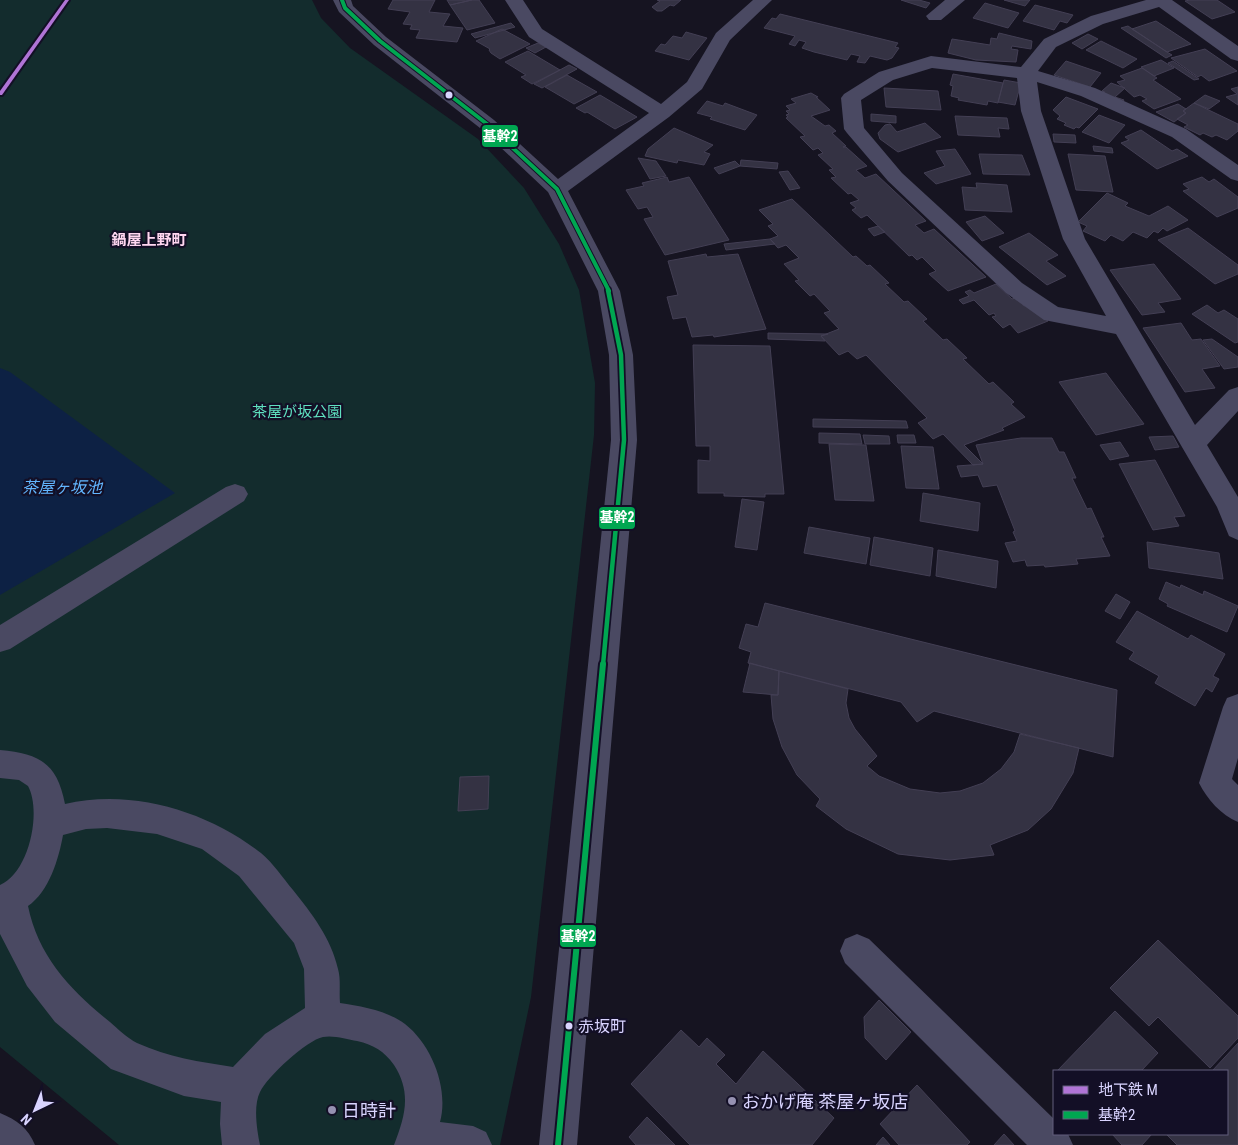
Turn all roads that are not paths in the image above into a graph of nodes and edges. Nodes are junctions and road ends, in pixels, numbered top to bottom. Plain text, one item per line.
1 (342, 0) edge
2 (514, 0) edge
3 (763, 0) edge
4 (956, 0) edge
5 (1161, 0) edge
6 (935, 16) dead end
7 (1238, 55) edge
8 (1026, 73) junction
9 (662, 113) junction
10 (1238, 175) edge
11 (557, 189) junction
12 (1124, 327) junction
13 (1238, 396) edge
14 (1193, 443) junction
15 (235, 494) dead end
16 (1235, 514) edge
17 (0, 640) edge
18 (1238, 706) edge
19 (0, 764) edge
20 (1238, 807) edge
21 (50, 823) junction
22 (5, 901) edge
23 (857, 951) dead end
24 (322, 1019) junction
25 (242, 1087) junction
26 (0, 1132) edge
27 (414, 1141) edge
28 (16, 1145) edge
29 (241, 1145) edge
30 (472, 1145) edge
31 (558, 1145) edge
32 (1054, 1145) edge

1 - 11 street
2 - 9 street
3 - 9 street
4 - 6 street
5 - 7 street
5 - 8 street
8 - 10 street
8 - 12 street
8 - 12 street
9 - 11 street
11 - 31 street
12 - 14 street
13 - 14 street
14 - 16 street
15 - 17 street
18 - 20 street
19 - 21 street
21 - 22 street
21 - 24 street
22 - 25 street
23 - 32 street
24 - 25 street
24 - 27 street
25 - 29 street
26 - 28 street
27 - 30 street

